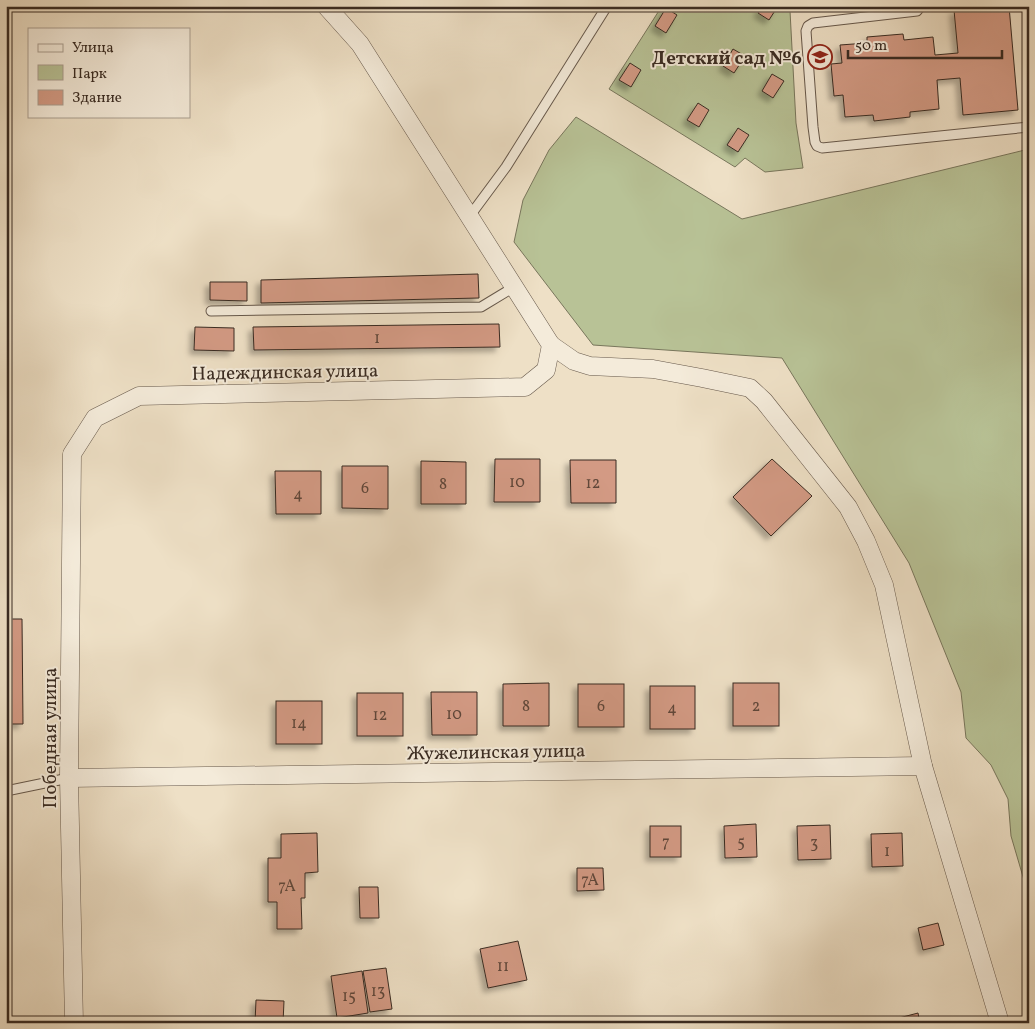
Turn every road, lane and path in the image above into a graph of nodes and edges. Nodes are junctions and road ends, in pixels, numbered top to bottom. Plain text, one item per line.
1 (326, 6) edge
2 (607, 6) edge
3 (921, 6) edge
4 (1029, 127) edge
5 (469, 217) junction
6 (514, 287) junction
7 (211, 311) dead end
8 (550, 345) junction
9 (72, 454) joint
10 (923, 766) junction
11 (69, 778) junction
12 (6, 791) edge
13 (74, 1023) edge
14 (1000, 1023) edge

1 - 5 street
2 - 5 lane
3 - 4 lane
5 - 6 street
6 - 7 lane
6 - 8 street
8 - 9 street, Надеждинская улица
8 - 10 street
9 - 11 street, Победная улица
10 - 11 street, Жужелинская улица
10 - 14 street
11 - 12 lane
11 - 13 street, Победная улица

